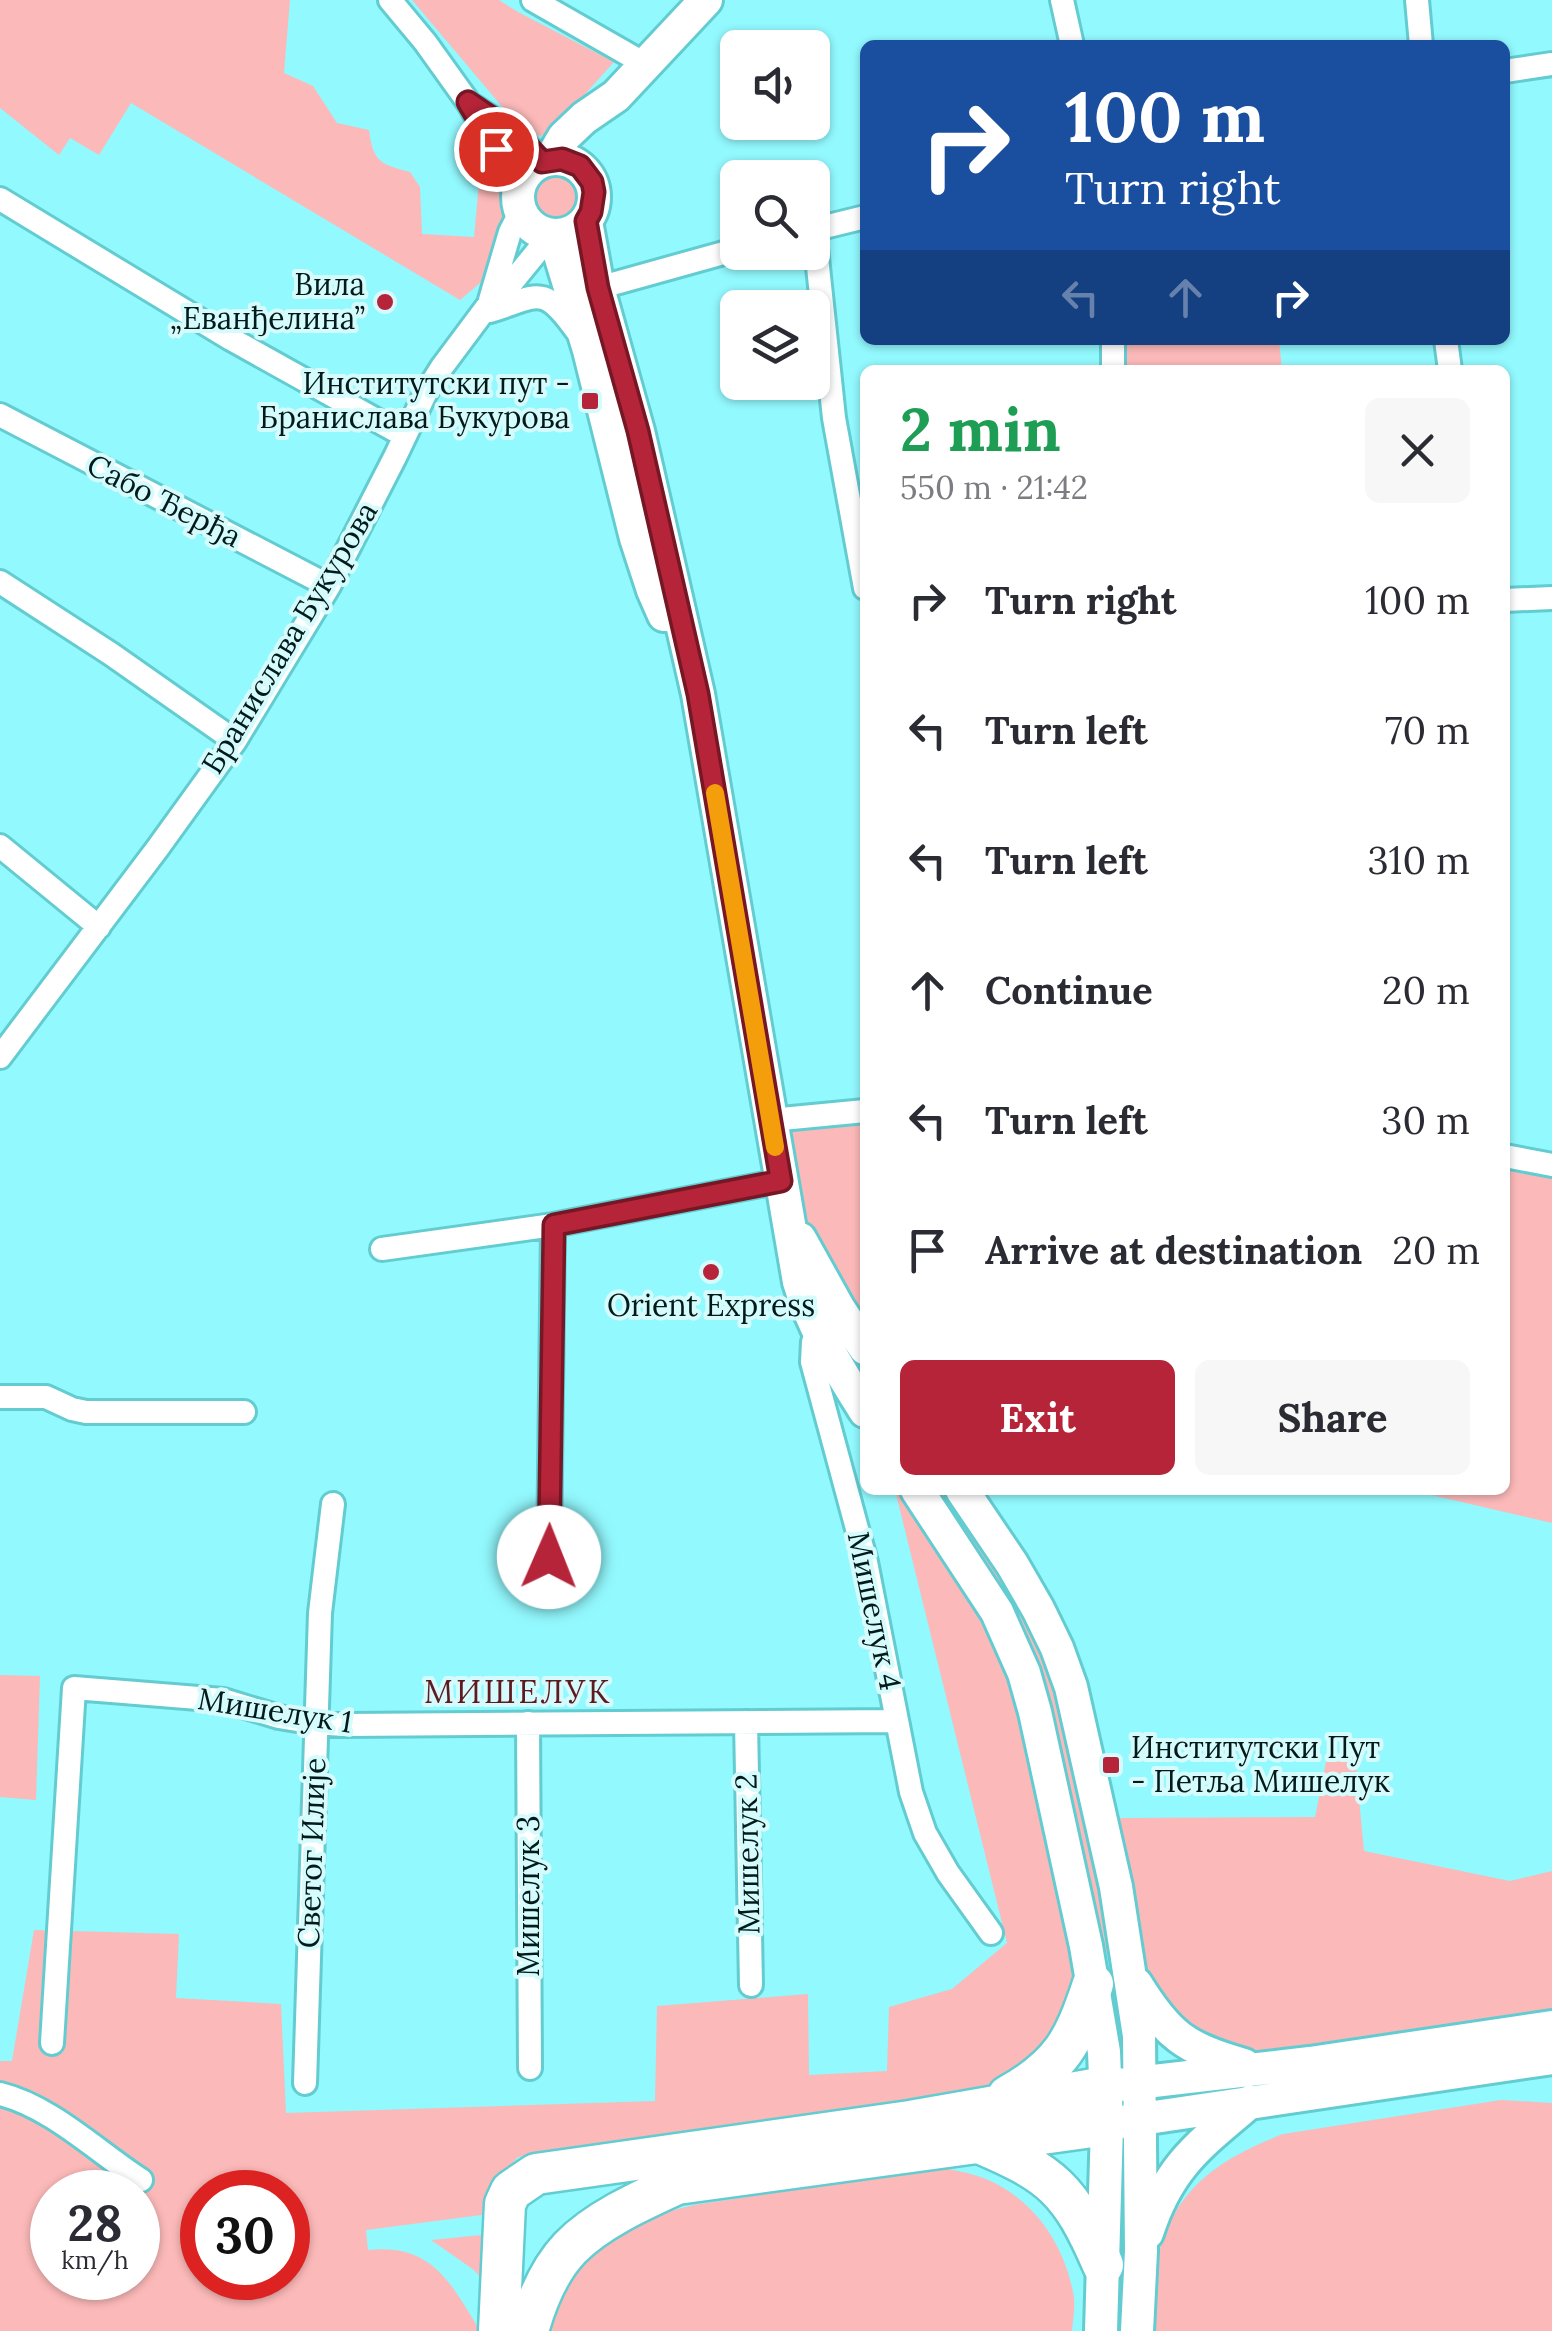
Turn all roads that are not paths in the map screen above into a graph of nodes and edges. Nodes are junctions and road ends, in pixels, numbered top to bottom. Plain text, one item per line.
1 (390, 0) edge
2 (534, 0) edge
3 (706, 0) edge
4 (1062, 0) edge
5 (1416, 0) edge
6 (1071, 40) edge
7 (1420, 40) edge
8 (645, 64) junction
9 (1552, 64) edge
10 (1510, 70) edge
11 (616, 96) junction
12 (586, 174) junction
13 (534, 178) junction
14 (0, 198) edge
15 (860, 218) edge
16 (586, 221) junction
17 (830, 226) edge
18 (551, 234) junction
19 (720, 255) edge
20 (817, 270) edge
21 (598, 288) junction
22 (486, 309) junction
23 (589, 350) junction
24 (0, 416) edge
25 (405, 436) junction
26 (860, 561) edge
27 (0, 582) edge
28 (328, 586) junction
29 (1552, 598) edge
30 (1510, 600) edge
31 (693, 673) junction
32 (234, 740) junction
33 (0, 846) edge
34 (100, 927) junction
35 (4, 1042) edge
36 (860, 1111) edge
37 (771, 1120) junction
38 (1510, 1157) edge
39 (1552, 1165) edge
40 (781, 1181) junction
41 (788, 1218) junction
42 (554, 1225) junction
43 (382, 1248) dead end
44 (818, 1330) junction
45 (860, 1340) edge
46 (0, 1397) edge
47 (860, 1403) edge
48 (244, 1412) dead end
49 (920, 1495) edge
50 (965, 1495) edge
51 (333, 1504) dead end
52 (549, 1557) dead end
53 (896, 1721) junction
54 (746, 1722) junction
55 (315, 1723) junction
56 (528, 1723) junction
57 (991, 1932) dead end
58 (1111, 1979) junction
59 (751, 1986) dead end
60 (52, 2043) dead end
61 (1547, 2043) edge
62 (530, 2068) dead end
63 (1258, 2068) junction
64 (305, 2083) dead end
65 (8, 2096) edge
66 (1250, 2102) junction
67 (1123, 2103) junction
68 (982, 2125) junction
69 (126, 2170) edge
70 (1141, 2252) junction
71 (1103, 2265) junction
72 (499, 2331) edge
73 (528, 2331) edge
74 (1101, 2331) edge
75 (1137, 2331) edge

1 - 13 street
2 - 8 street
3 - 8 street
4 - 6 street
5 - 7 street
8 - 11 street
9 - 10 street
11 - 12 street
11 - 13 street
12 - 13 street
12 - 16 street
13 - 18 street
13 - 22 street, Бранислава Букурова
14 - 25 street
15 - 17 street
16 - 18 street
16 - 21 street
18 - 22 street, Бранислава Букурова
18 - 23 street
19 - 21 street
20 - 26 street
21 - 31 street
22 - 23 street
22 - 25 street, Бранислава Букурова
23 - 31 street
24 - 28 street, Сабо Ђерђа
25 - 28 street, Бранислава Букурова
27 - 32 street
28 - 32 street, Бранислава Букурова
29 - 30 street
31 - 37 street, Мишелук 4
32 - 34 street, Бранислава Букурова
33 - 34 street
34 - 35 street, Бранислава Букурова
36 - 37 street
37 - 40 street, Мишелук 4
38 - 39 street
40 - 41 street, Мишелук 4
40 - 42 street
41 - 44 street, Мишелук 4
41 - 45 street
42 - 43 street
42 - 52 street
44 - 47 street
44 - 53 street, Мишелук 4
46 - 48 street
49 - 58 street
50 - 58 street
51 - 55 street, Светог Илије
53 - 54 street, Мишелук 1
53 - 57 street, Мишелук 4
54 - 56 street, Мишелук 1
54 - 59 street, Мишелук 2
55 - 56 street, Мишелук 1
55 - 60 street, Мишелук 1
55 - 64 street, Светог Илије
56 - 62 street, Мишелук 3
58 - 63 street
58 - 67 street
58 - 68 highway
61 - 63 street
61 - 66 street
63 - 67 street
65 - 69 street
66 - 67 street
66 - 70 street
67 - 68 highway
67 - 70 street
67 - 71 street
68 - 71 highway
68 - 72 highway
68 - 73 highway
70 - 75 street
71 - 74 street

